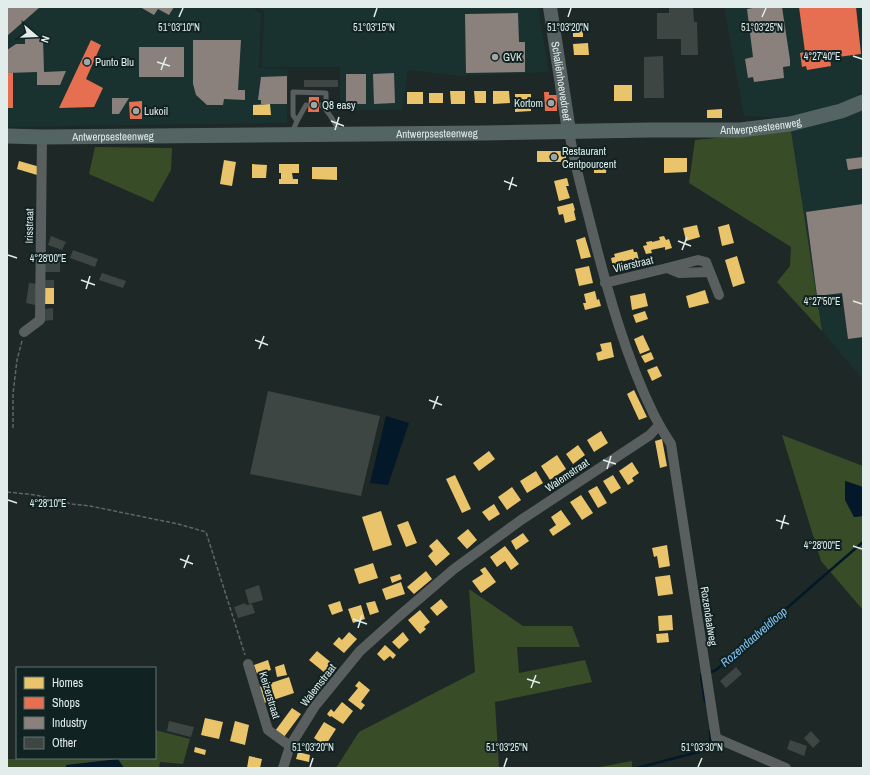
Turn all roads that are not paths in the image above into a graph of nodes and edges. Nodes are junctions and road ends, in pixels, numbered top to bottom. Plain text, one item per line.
1 (550, 7) edge
2 (863, 102) edge
3 (306, 105) dead end
4 (321, 105) dead end
5 (326, 109) junction
6 (294, 127) junction
7 (569, 131) junction
8 (340, 134) junction
9 (7, 136) edge
10 (42, 137) junction
11 (605, 283) junction
12 (718, 295) dead end
13 (24, 332) road end
14 (659, 425) junction
15 (248, 664) road end
16 (290, 746) junction
17 (284, 768) edge
18 (786, 768) edge

1 - 7 street, Schaliënhoevedreef
2 - 7 main road, Antwerpsesteenweg
3 - 6 lane
4 - 5 lane
5 - 6 lane
5 - 8 lane
6 - 8 main road, Antwerpsesteenweg
6 - 10 main road, Antwerpsesteenweg
7 - 8 main road, Antwerpsesteenweg
7 - 11 street
9 - 10 main road, Antwerpsesteenweg
10 - 13 street, Irisstraat
11 - 12 street, Vlierstraat
11 - 14 street
14 - 16 street, Walemstraat
14 - 18 street, Rozendaalweg
15 - 16 street, Keizerstraat
16 - 17 street, Walemstraat

